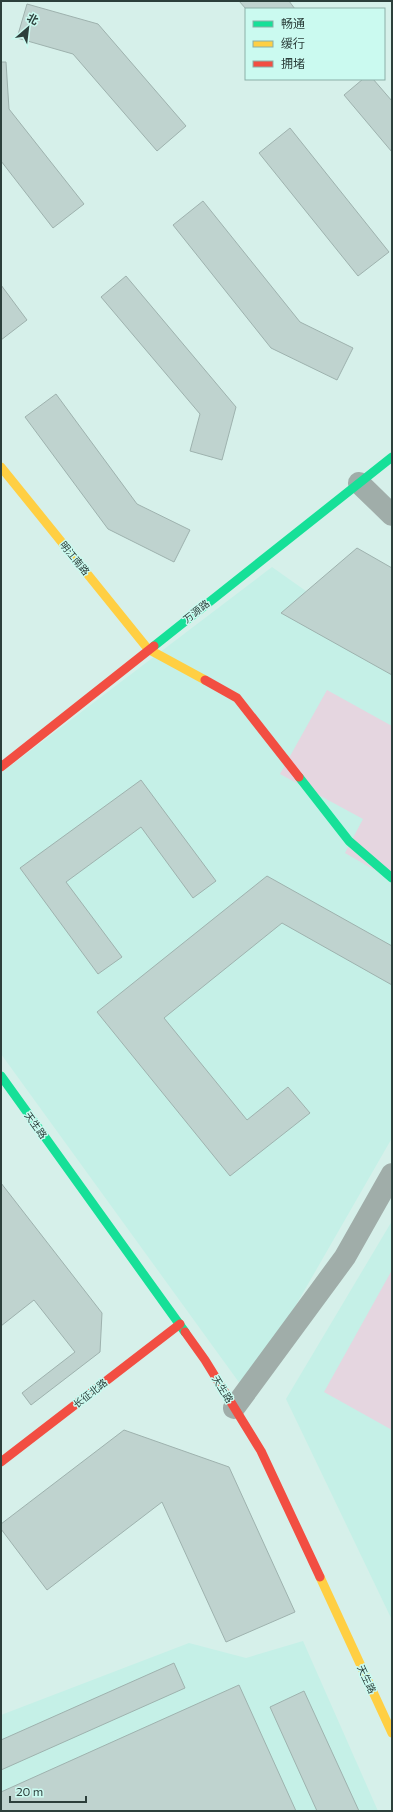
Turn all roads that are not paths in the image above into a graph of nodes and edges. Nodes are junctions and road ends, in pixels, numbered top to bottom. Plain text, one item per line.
1 (392, 457) edge
2 (1, 467) edge
3 (359, 483) junction
4 (392, 515) edge
5 (148, 649) junction
6 (1, 767) edge
7 (392, 878) edge
8 (1, 1076) edge
9 (392, 1174) edge
10 (180, 1324) junction
11 (234, 1408) junction
12 (1, 1462) edge
13 (392, 1733) edge

1 - 3 street, 万源路
2 - 5 street, 明江南路
3 - 4 street
3 - 5 street, 万源路
5 - 6 street, 万源路
5 - 7 street
8 - 10 street, 天生路
9 - 11 street
10 - 11 street, 天生路
10 - 12 street, 长征北路
11 - 13 street, 天生路

